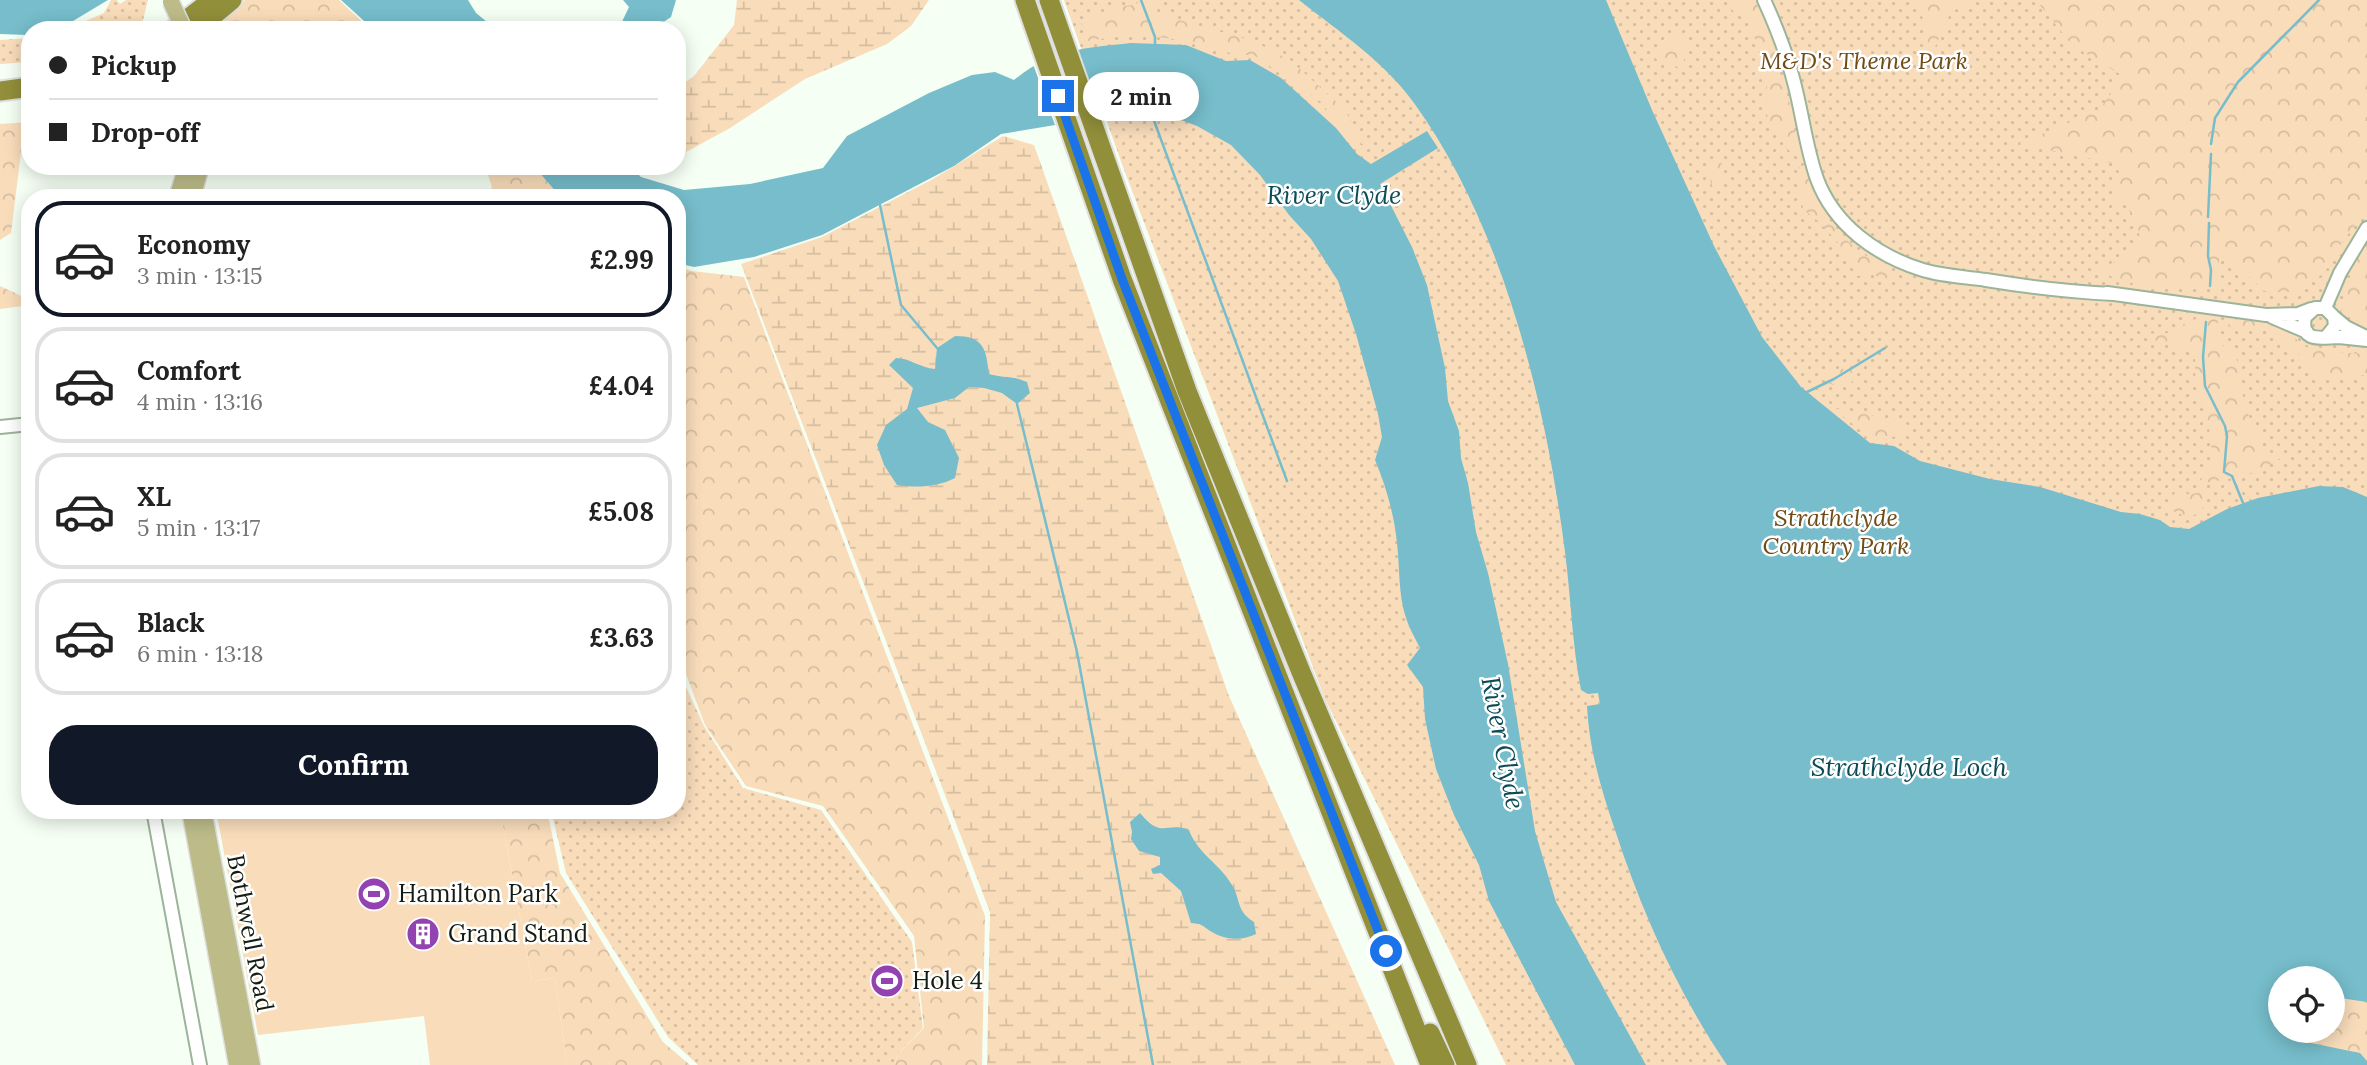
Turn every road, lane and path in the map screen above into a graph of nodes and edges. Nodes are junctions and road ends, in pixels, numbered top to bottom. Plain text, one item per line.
1 (212, 0) edge
2 (232, 0) edge
3 (1025, 0) edge
4 (1049, 0) edge
5 (1763, 0) edge
6 (171, 1) edge
7 (180, 21) edge
8 (185, 21) edge
9 (207, 21) edge
10 (21, 89) edge
11 (0, 92) edge
12 (21, 102) edge
13 (0, 105) edge
14 (2367, 228) edge
15 (1906, 263) junction
16 (2114, 295) junction
17 (2311, 310) junction
18 (2330, 313) junction
19 (2266, 315) junction
20 (2307, 332) junction
21 (2326, 337) junction
22 (2367, 339) edge
23 (21, 425) edge
24 (0, 427) edge
25 (155, 819) edge
26 (192, 819) edge
27 (205, 819) edge
28 (1369, 906) junction
29 (200, 1065) edge
30 (237, 1065) edge
31 (253, 1065) edge
32 (1430, 1065) edge
33 (1445, 1065) edge
34 (1467, 1065) edge

1 - 8 highway
2 - 9 highway
3 - 28 highway
4 - 34 highway
5 - 15 street
6 - 7 main road, bridge
10 - 11 highway
12 - 13 highway
14 - 18 street
15 - 16 street
15 - 16 street
16 - 19 street
17 - 18 street
17 - 19 street
17 - 20 street
18 - 21 street
18 - 22 street
19 - 20 street
20 - 21 street
21 - 22 street
23 - 24 street
25 - 29 street
26 - 30 main road, Bothwell Road
27 - 31 main road, Bothwell Road
28 - 32 highway
28 - 33 highway

